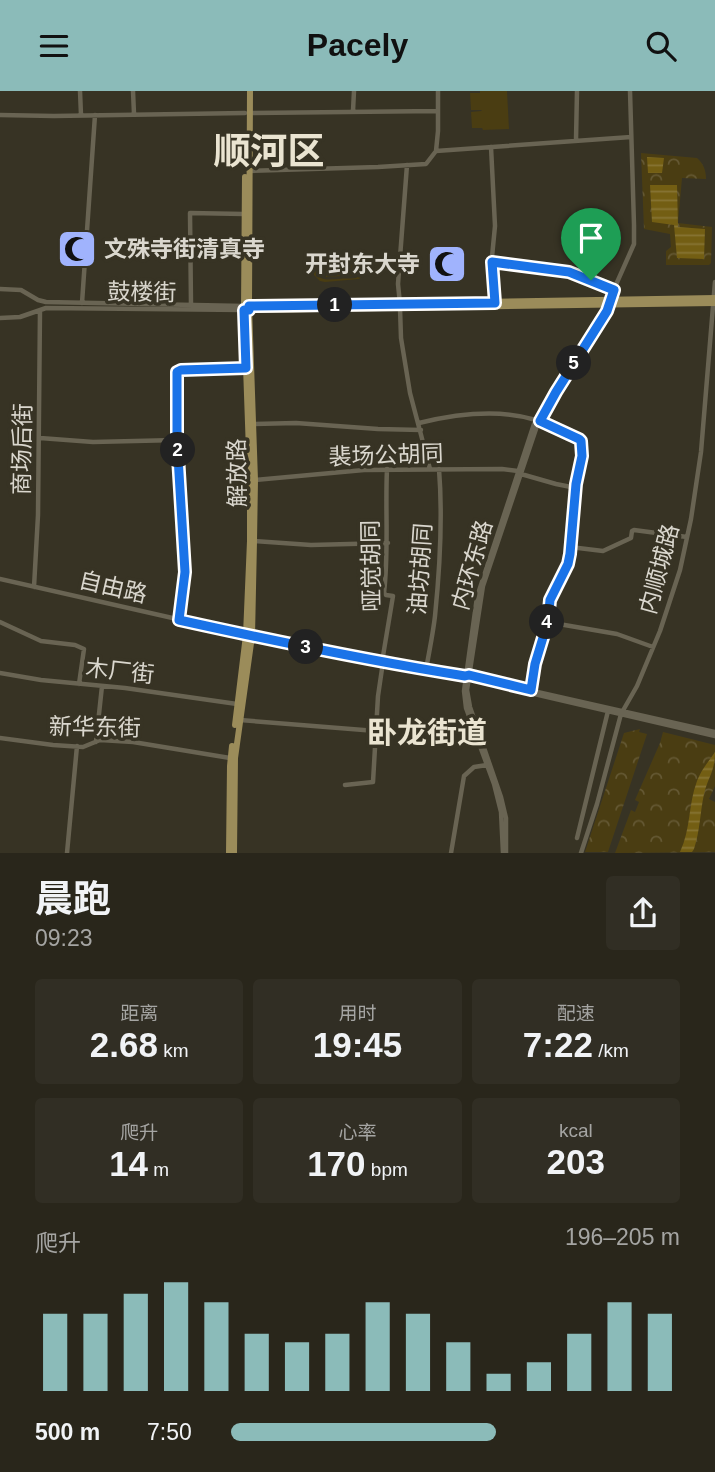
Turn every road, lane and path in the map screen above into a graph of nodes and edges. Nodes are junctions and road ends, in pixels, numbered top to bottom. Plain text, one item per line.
1 (80, 91) edge
2 (133, 91) edge
3 (247, 91) edge
4 (354, 91) edge
5 (438, 91) edge
6 (577, 91) edge
7 (630, 91) edge
8 (353, 111) junction
9 (438, 111) junction
10 (247, 113) junction
11 (134, 114) junction
12 (0, 115) edge
13 (81, 115) junction
14 (95, 115) junction
15 (631, 137) junction
16 (576, 140) junction
17 (491, 147) junction
18 (436, 151) junction
19 (407, 166) junction
20 (249, 171) junction
21 (244, 214) junction
22 (492, 262) junction
23 (715, 282) edge
24 (0, 289) edge
25 (614, 290) junction
26 (714, 300) edge
27 (609, 302) junction
28 (82, 303) junction
29 (495, 303) junction
30 (191, 306) junction
31 (400, 306) junction
32 (247, 308) junction
33 (40, 310) junction
34 (0, 318) edge
35 (246, 368) junction
36 (538, 421) junction
37 (419, 423) junction
38 (253, 424) junction
39 (421, 430) junction
40 (40, 437) junction
41 (177, 440) junction
42 (387, 469) junction
43 (430, 469) junction
44 (439, 469) junction
45 (520, 472) junction
46 (255, 480) junction
47 (576, 488) junction
48 (687, 537) junction
49 (254, 541) junction
50 (388, 543) junction
51 (570, 547) junction
52 (0, 579) edge
53 (34, 587) junction
54 (179, 620) junction
55 (0, 622) edge
56 (547, 622) junction
57 (249, 636) junction
58 (653, 647) junction
59 (382, 662) junction
60 (426, 670) junction
61 (0, 673) edge
62 (468, 677) junction
63 (79, 684) junction
64 (102, 686) junction
65 (531, 691) junction
66 (237, 704) junction
67 (608, 711) junction
68 (622, 713) junction
69 (239, 720) junction
70 (376, 731) junction
71 (715, 734) edge
72 (0, 738) edge
73 (96, 742) junction
74 (77, 746) junction
75 (231, 758) junction
76 (487, 765) junction
77 (345, 785) dead end
78 (590, 789) junction
79 (600, 791) junction
80 (578, 838) dead end
81 (67, 852) edge
82 (232, 852) edge
83 (451, 852) edge
84 (504, 852) edge
85 (581, 852) edge

1 - 13 street
2 - 11 street
3 - 10 main road, 解放路
4 - 8 street
5 - 9 street
6 - 16 street
7 - 15 street, 内环东路
8 - 9 street
8 - 10 street
9 - 18 street
10 - 11 street
10 - 20 main road, 解放路
10 - 21 main road, 解放路
11 - 14 street
12 - 13 street
13 - 14 street
14 - 28 street
15 - 16 street
15 - 25 street, 内环东路
16 - 17 street
17 - 18 street
17 - 22 street
18 - 19 street
19 - 20 street
19 - 31 street
20 - 32 main road, 解放路
21 - 30 street
21 - 32 main road, 解放路
22 - 25 street
22 - 29 street
23 - 26 street, 内顺城路
24 - 28 street, 鼓楼街
25 - 27 street, 内环东路
26 - 27 main road
26 - 48 street, 内顺城路
27 - 29 main road
27 - 31 main road
27 - 36 street, 内环东路
28 - 30 street, 鼓楼街
29 - 31 main road
30 - 32 street, 鼓楼街
31 - 32 main road
31 - 37 street
32 - 33 street, 鼓楼街
32 - 35 main road, 解放路
32 - 38 main road, 解放路
33 - 34 street, 鼓楼街
33 - 40 street, 商场后街
35 - 41 street
35 - 57 main road, 解放路
36 - 37 street
36 - 45 street, 内环东路
36 - 47 street
37 - 39 street
38 - 39 street
38 - 46 main road, 解放路
39 - 43 street
40 - 41 street
40 - 53 street, 商场后街
41 - 54 street
42 - 43 street, 裴场公胡同
42 - 46 street, 裴场公胡同
42 - 50 street, 哑觉胡同
43 - 44 street, 裴场公胡同
44 - 45 street, 裴场公胡同
44 - 60 street, 油坊胡同
45 - 47 street, 裴场公胡同
45 - 62 street, 内环东路
46 - 49 main road, 解放路
47 - 51 street
48 - 51 street
48 - 58 street, 内顺城路
49 - 50 street
49 - 57 main road, 解放路
50 - 59 street, 哑觉胡同
51 - 56 street
52 - 53 street, 自由路
53 - 54 street, 自由路
54 - 57 street, 自由路
55 - 63 street
56 - 58 street
56 - 65 street
57 - 59 street, 自由路
57 - 66 main road, 解放路
57 - 69 main road, 解放路
58 - 68 street, 内顺城路
59 - 60 street, 自由路
59 - 70 street
60 - 62 street, 自由路
61 - 63 street, 木厂街
62 - 65 street, 自由路
62 - 76 street, 内环东路
62 - 84 street, 内环东路
63 - 64 street, 木厂街
64 - 66 street, 木厂街
64 - 73 street
65 - 67 street, 自由路
65 - 68 street, 自由路
66 - 75 main road, 解放路
67 - 68 street, 自由路
67 - 78 street
68 - 71 street, 自由路
68 - 79 street, 内顺城路
69 - 70 street
69 - 82 main road, 解放路
70 - 77 street
72 - 74 street, 新华东街
73 - 74 street, 新华东街
73 - 75 street, 新华东街
74 - 81 street
75 - 82 main road, 解放路
76 - 83 street
76 - 84 street, 内环东路
78 - 79 street
78 - 80 street
79 - 85 street, 内顺城路

